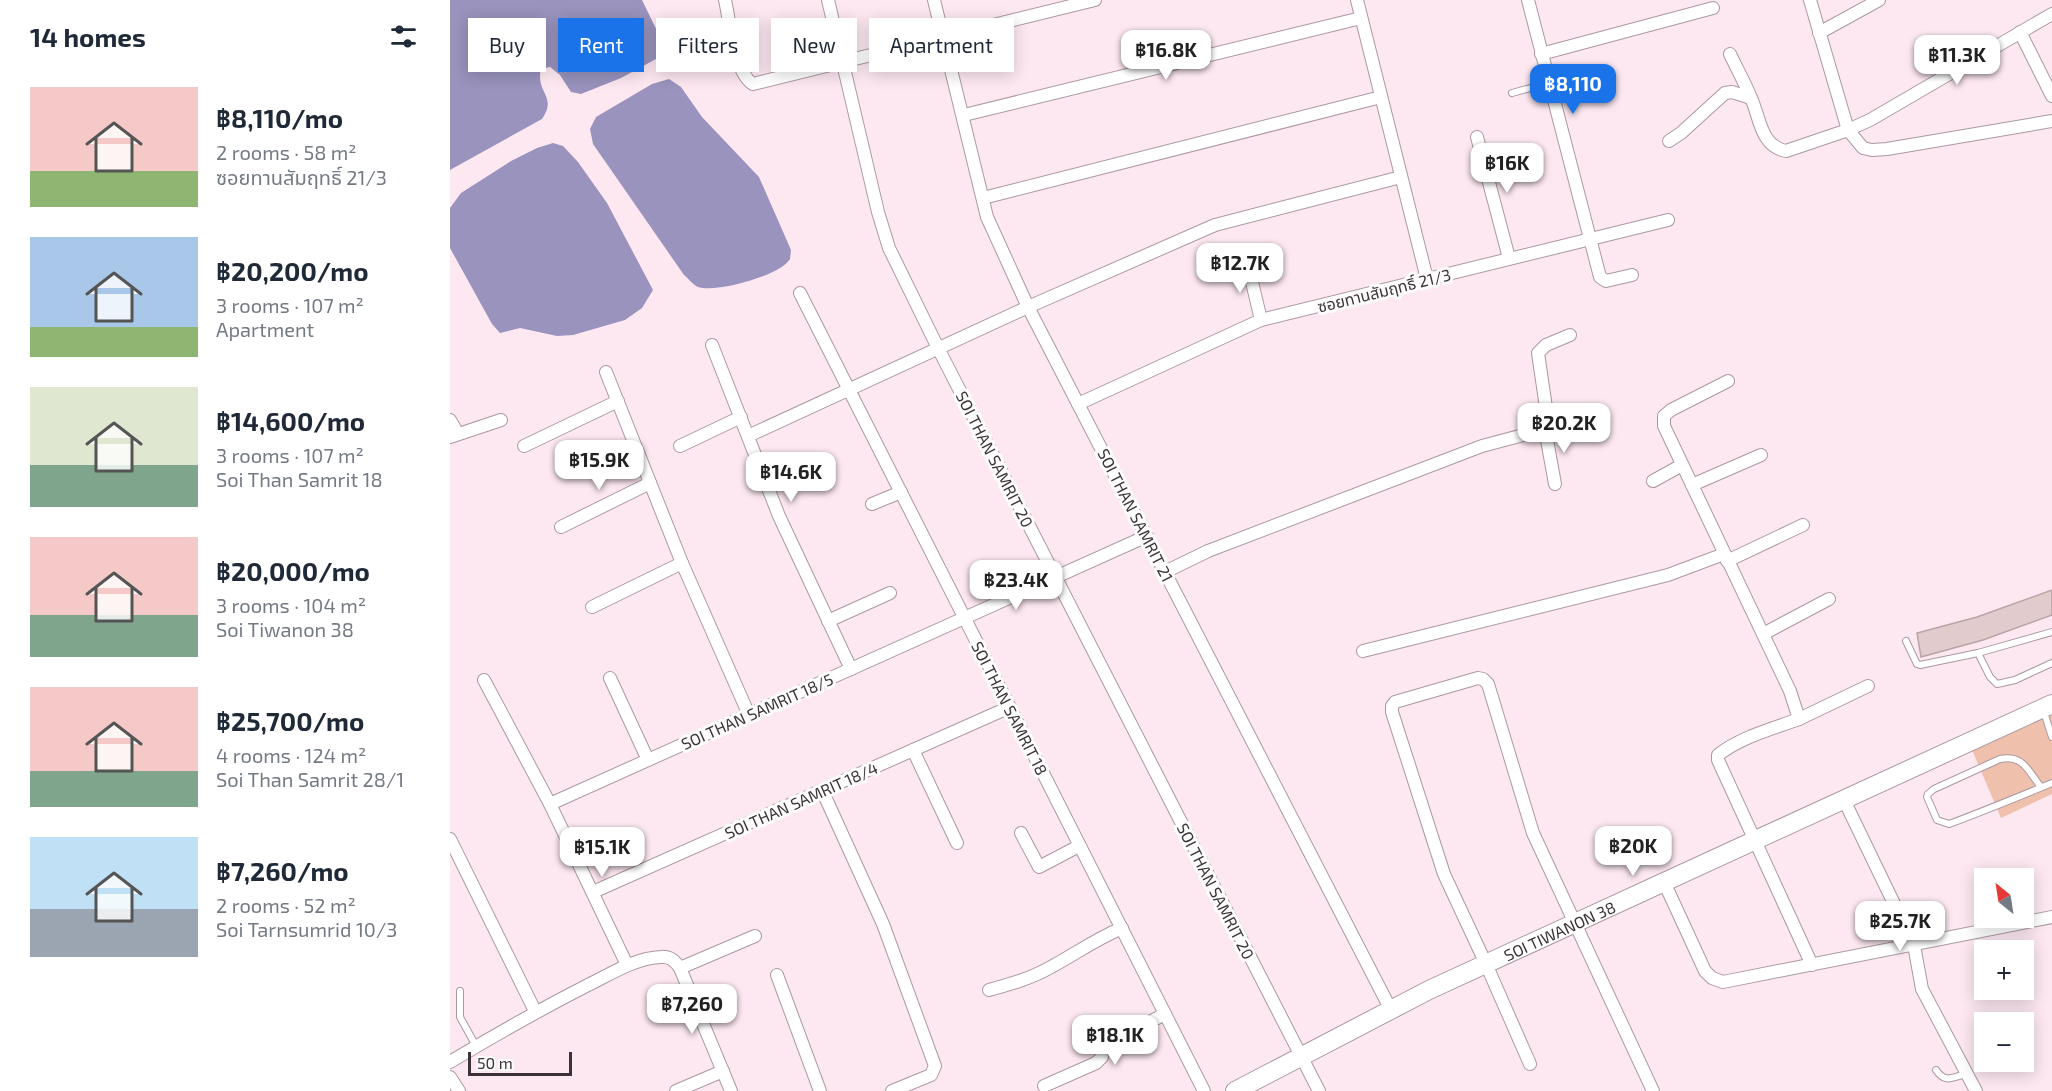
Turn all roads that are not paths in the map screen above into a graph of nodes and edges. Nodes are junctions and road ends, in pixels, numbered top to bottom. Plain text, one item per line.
1 (725, 0) edge
2 (828, 0) edge
3 (934, 0) edge
4 (1095, 0) edge
5 (1357, 0) edge
6 (1528, 0) edge
7 (1810, 0) edge
8 (1879, 0) edge
9 (1713, 8) dead end
10 (2052, 14) edge
11 (833, 18) edge
12 (939, 18) edge
13 (1361, 18) junction
14 (1014, 19) edge
15 (2020, 32) junction
16 (1820, 33) junction
17 (1541, 54) junction
18 (1730, 54) dead end
19 (798, 72) edge
20 (847, 72) edge
21 (953, 72) edge
22 (1549, 83) junction
23 (1512, 93) dead end
24 (2052, 96) edge
25 (1381, 97) junction
26 (1751, 98) junction
27 (964, 115) junction
28 (2052, 121) edge
29 (1848, 130) junction
30 (1477, 137) dead end
31 (1669, 141) dead end
32 (1401, 177) junction
33 (983, 198) junction
34 (1668, 220) dead end
35 (1590, 238) junction
36 (1509, 258) junction
37 (1248, 261) dead end
38 (1632, 275) dead end
39 (1427, 279) junction
40 (800, 293) dead end
41 (1028, 307) junction
42 (1261, 320) junction
43 (1570, 335) dead end
44 (712, 345) dead end
45 (938, 348) junction
46 (606, 372) dead end
47 (1728, 381) dead end
48 (849, 389) junction
49 (618, 401) junction
50 (1078, 404) junction
51 (741, 417) junction
52 (450, 420) edge
53 (501, 420) dead end
54 (1565, 424) dead end
55 (1547, 429) junction
56 (454, 436) edge
57 (748, 436) junction
58 (524, 446) dead end
59 (680, 446) dead end
60 (1761, 455) dead end
61 (1682, 465) junction
62 (1653, 482) dead end
63 (650, 483) junction
64 (1555, 484) dead end
65 (1692, 485) junction
66 (901, 492) junction
67 (872, 504) dead end
68 (1803, 525) dead end
69 (561, 527) dead end
70 (1147, 536) junction
71 (1726, 557) junction
72 (682, 563) junction
73 (1165, 572) junction
74 (1055, 577) junction
75 (890, 592) dead end
76 (1829, 599) dead end
77 (592, 608) dead end
78 (964, 618) junction
79 (828, 621) junction
80 (2052, 632) edge
81 (1763, 634) junction
82 (1906, 641) dead end
83 (1362, 651) dead end
84 (1978, 654) junction
85 (2052, 663) edge
86 (851, 669) junction
87 (610, 678) dead end
88 (484, 680) dead end
89 (1868, 686) dead end
90 (2047, 706) edge
91 (1010, 707) junction
92 (748, 715) junction
93 (1799, 719) junction
94 (2052, 737) edge
95 (913, 750) junction
96 (648, 760) junction
97 (2052, 783) edge
98 (2041, 788) junction
99 (822, 790) junction
100 (1845, 800) junction
101 (550, 804) junction
102 (1021, 833) dead end
103 (450, 839) edge
104 (1754, 841) junction
105 (957, 843) dead end
106 (1079, 846) junction
107 (1664, 882) junction
108 (592, 892) junction
109 (2052, 917) edge
110 (1574, 924) junction
111 (1122, 928) junction
112 (755, 936) dead end
113 (1914, 945) junction
114 (1486, 964) junction
115 (627, 965) junction
116 (1812, 965) junction
117 (680, 968) junction
118 (777, 975) dead end
119 (989, 990) dead end
120 (460, 991) dead end
121 (1391, 1010) junction
122 (536, 1011) junction
123 (1165, 1014) junction
124 (476, 1046) junction
125 (1301, 1056) junction
126 (450, 1062) edge
127 (1530, 1064) dead end
128 (1936, 1070) dead end
129 (723, 1071) junction
130 (1967, 1074) junction
131 (450, 1077) edge
132 (1044, 1086) dead end
133 (459, 1091) edge
134 (676, 1091) edge
135 (731, 1091) edge
136 (820, 1091) edge
137 (892, 1091) edge
138 (1204, 1091) edge
139 (1235, 1091) edge
140 (1319, 1091) edge
141 (1653, 1091) edge
142 (1976, 1091) edge

1 - 19 street
2 - 11 street, SOI THAN SAMRIT 20
3 - 12 street, SOI THAN SAMRIT 21
4 - 14 street
5 - 13 street
6 - 17 street
7 - 16 street
8 - 16 street
9 - 17 street
10 - 15 street
13 - 25 street
13 - 27 street
15 - 24 street
15 - 29 street
16 - 29 street
17 - 22 street
18 - 26 street
20 - 45 street, SOI THAN SAMRIT 20
21 - 27 street, SOI THAN SAMRIT 21
22 - 23 lane
22 - 35 street
25 - 32 street
25 - 33 street
26 - 29 street
26 - 31 street
27 - 33 street, SOI THAN SAMRIT 21
28 - 29 street
30 - 36 street
32 - 39 street
32 - 41 street
33 - 41 street, SOI THAN SAMRIT 21
34 - 35 street, ซอยทานสัมฤทธิ์ 21/3
35 - 36 street, ซอยทานสัมฤทธิ์ 21/3
35 - 38 street
36 - 39 street, ซอยทานสัมฤทธิ์ 21/3
37 - 42 street
39 - 42 street, ซอยทานสัมฤทธิ์ 21/3
40 - 48 street, SOI THAN SAMRIT 18
41 - 45 street
41 - 50 street, SOI THAN SAMRIT 21
42 - 50 street, ซอยทานสัมฤทธิ์ 21/3
43 - 55 street
44 - 51 street
45 - 48 street
45 - 74 street, SOI THAN SAMRIT 20
46 - 49 street
47 - 61 street
48 - 57 street
48 - 66 street, SOI THAN SAMRIT 18
49 - 58 street
49 - 63 street
50 - 70 street, SOI THAN SAMRIT 21
51 - 57 street
51 - 59 street
52 - 56 street
53 - 56 street
54 - 55 street
55 - 64 street
55 - 73 street
57 - 79 street
60 - 65 street
61 - 62 street
61 - 65 street
63 - 69 street
63 - 72 street
65 - 71 street
66 - 67 street
66 - 78 street, SOI THAN SAMRIT 18
68 - 71 street
70 - 73 street, SOI THAN SAMRIT 21
70 - 74 street, SOI THAN SAMRIT 18/5
71 - 81 street
71 - 83 street
72 - 77 street
72 - 92 street
73 - 121 street, SOI THAN SAMRIT 21
74 - 78 street, SOI THAN SAMRIT 18/5
74 - 125 street, SOI THAN SAMRIT 20
75 - 79 street
76 - 81 street
78 - 86 street, SOI THAN SAMRIT 18/5
78 - 91 street, SOI THAN SAMRIT 18
79 - 86 street
80 - 84 lane
81 - 93 street
82 - 84 lane
84 - 85 lane
86 - 92 street, SOI THAN SAMRIT 18/5
87 - 96 street
88 - 101 street
89 - 93 street
90 - 94 lane
90 - 100 street, SOI TIWANON 38
91 - 95 street, SOI THAN SAMRIT 18/4
91 - 106 street, SOI THAN SAMRIT 18
92 - 96 street, SOI THAN SAMRIT 18/5
93 - 104 street
95 - 99 street, SOI THAN SAMRIT 18/4
95 - 105 street
96 - 101 street, SOI THAN SAMRIT 18/5
97 - 98 lane
98 - 98 lane
99 - 108 street, SOI THAN SAMRIT 18/4
99 - 137 street
100 - 104 street, SOI TIWANON 38
100 - 113 street
101 - 108 street
102 - 106 street
103 - 122 street
104 - 107 street, SOI TIWANON 38
104 - 116 street
106 - 111 street, SOI THAN SAMRIT 18
107 - 110 street, SOI TIWANON 38
107 - 116 street
108 - 115 street
109 - 113 street
110 - 114 street, SOI TIWANON 38
110 - 114 street
110 - 141 street
111 - 119 street
111 - 123 street, SOI THAN SAMRIT 18
112 - 117 street
113 - 116 street
113 - 130 street
114 - 121 street, SOI TIWANON 38
114 - 127 street
115 - 117 street
115 - 122 street
117 - 129 street
118 - 136 street
120 - 124 lane
121 - 125 street, SOI TIWANON 38
122 - 124 street
123 - 132 street
123 - 138 street, SOI THAN SAMRIT 18
124 - 126 street
125 - 139 street, SOI TIWANON 38
125 - 140 street, SOI THAN SAMRIT 20
128 - 130 lane
129 - 134 street
129 - 135 street
130 - 142 street
131 - 133 street

